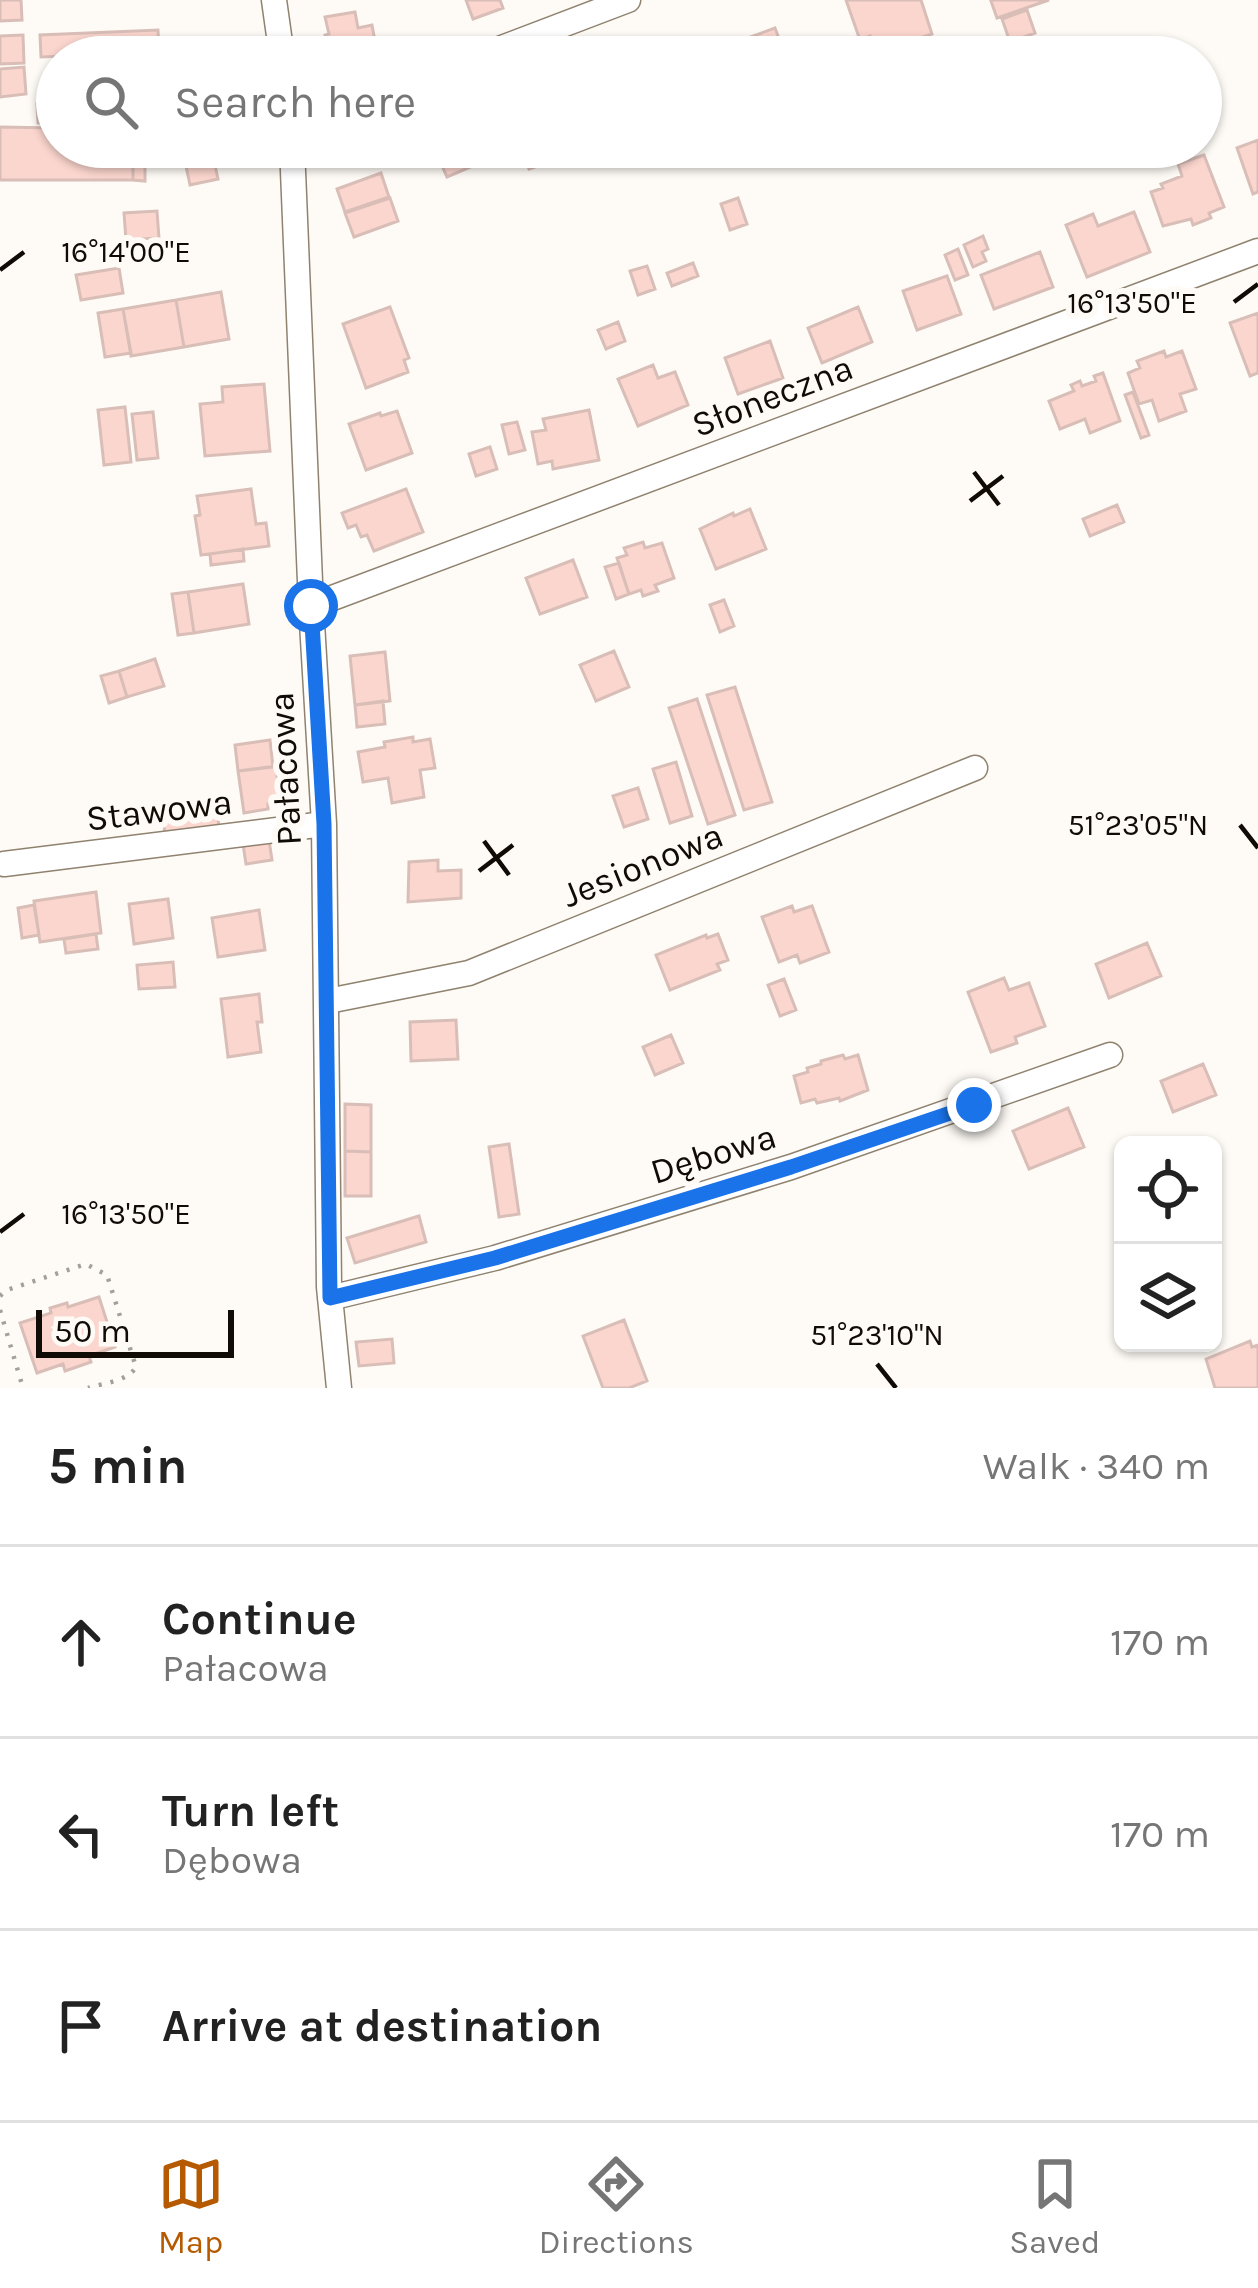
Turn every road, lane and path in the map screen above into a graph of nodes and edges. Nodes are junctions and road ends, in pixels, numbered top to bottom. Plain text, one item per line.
1 (274, 0) edge
2 (628, 0) edge
3 (279, 36) edge
4 (533, 36) edge
5 (293, 168) edge
6 (1258, 251) edge
7 (311, 606) junction
8 (975, 768) dead end
9 (324, 824) junction
10 (4, 864) dead end
11 (328, 1001) junction
12 (1110, 1055) dead end
13 (0, 1296) edge
14 (330, 1298) junction
15 (0, 1310) edge
16 (23, 1388) edge
17 (88, 1388) edge
18 (339, 1388) edge

1 - 3 street
2 - 4 street
5 - 7 street, Pałacowa
6 - 7 street, Słoneczna
7 - 9 street, Pałacowa
8 - 11 street, Jesionowa
9 - 10 street, Stawowa
9 - 11 street, Pałacowa
11 - 14 street, Pałacowa
12 - 14 street, Dębowa
13 - 17 path
14 - 18 street, Pałacowa
15 - 16 path

